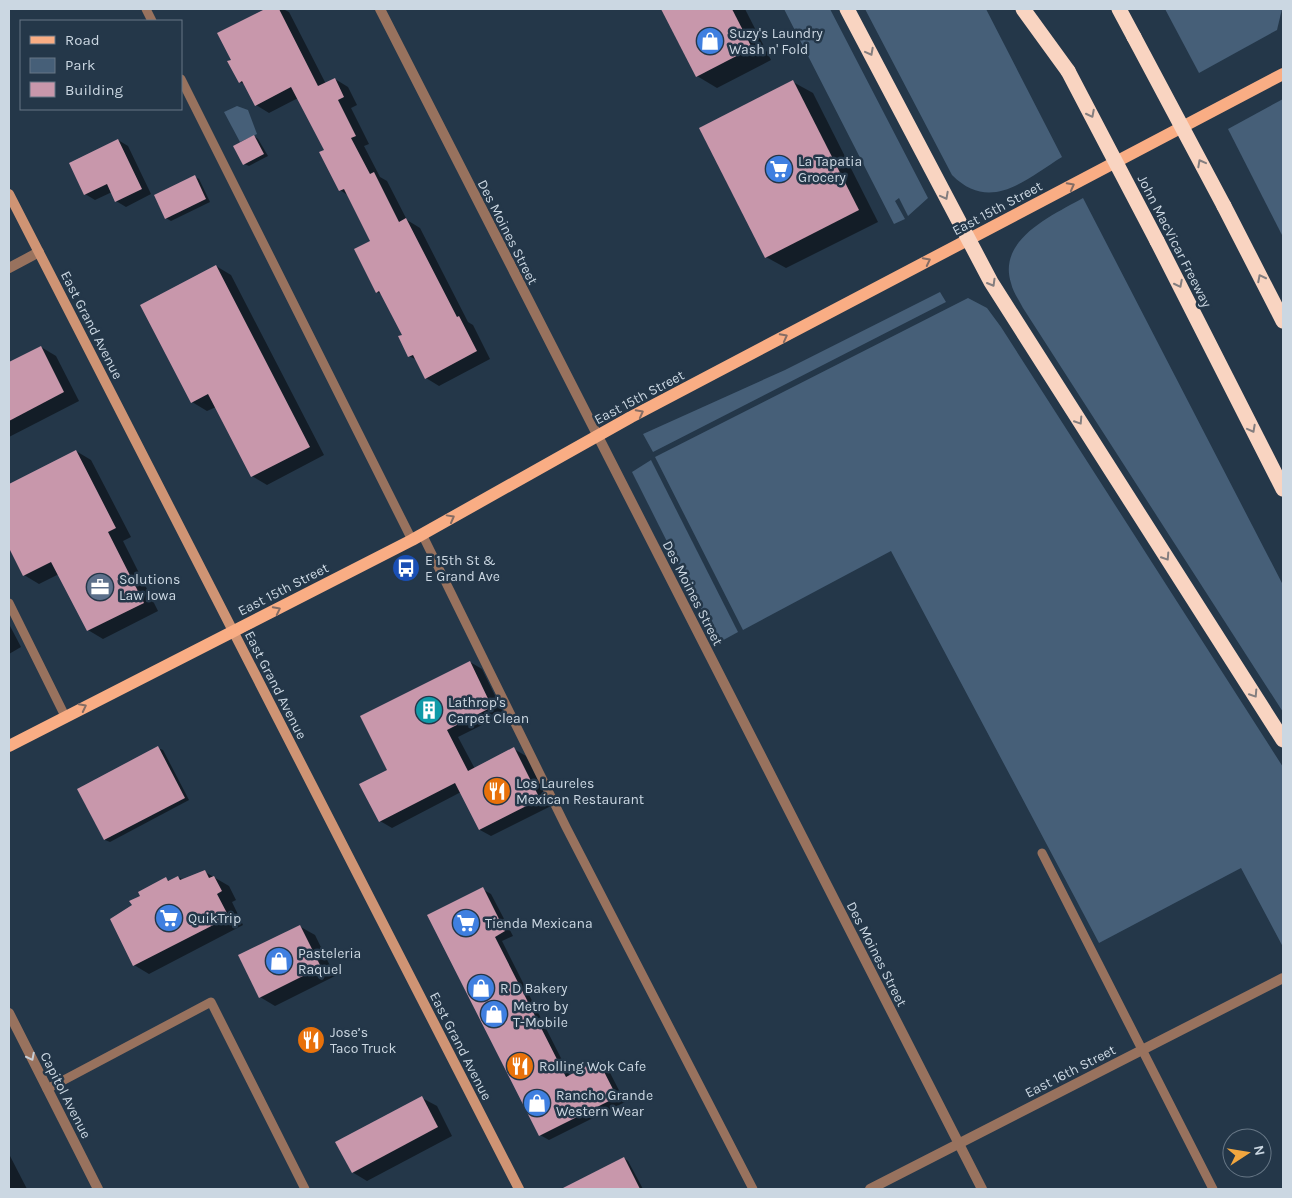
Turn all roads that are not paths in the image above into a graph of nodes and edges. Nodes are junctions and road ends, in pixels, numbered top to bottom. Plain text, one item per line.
1 (380, 9) edge
2 (847, 9) edge
3 (1023, 9) edge
4 (1036, 9) edge
5 (1119, 9) edge
6 (1068, 71) junction
7 (1283, 74) edge
8 (182, 81) edge
9 (9, 194) edge
10 (968, 240) junction
11 (39, 252) junction
12 (9, 268) edge
13 (1283, 321) edge
14 (597, 436) junction
15 (1283, 489) edge
16 (417, 537) junction
17 (9, 603) edge
18 (233, 632) junction
19 (65, 716) junction
20 (1283, 740) edge
21 (9, 746) edge
22 (1042, 853) dead end
23 (1283, 978) edge
24 (9, 1013) edge
25 (1142, 1050) junction
26 (47, 1089) junction
27 (958, 1144) junction
28 (98, 1189) edge
29 (305, 1189) edge
30 (519, 1189) edge
31 (753, 1189) edge
32 (870, 1189) edge
33 (982, 1189) edge
34 (1212, 1189) edge

1 - 14 street, Des Moines Street
2 -> 10 highway
3 - 6 highway
4 - 6 highway, John MacVicar Freeway
13 -> 5 highway, bridge
6 -> 15 highway, John MacVicar Freeway, bridge
10 -> 7 main road, East 15th Street
8 - 16 lane
9 - 11 main road, East Grand Avenue
14 -> 10 main road, East 15th Street
10 -> 20 highway
11 - 12 street
11 - 18 main road, East Grand Avenue
16 -> 14 main road, East 15th Street
14 - 27 street, Des Moines Street
18 -> 16 main road, East 15th Street
16 - 31 lane
17 - 19 lane
19 -> 18 main road, East 15th Street
18 - 30 main road, East Grand Avenue
19 - 21 main road, East 15th Street
22 - 25 lane
23 - 25 street, East 16th Street
24 -> 26 street, Capitol Avenue
25 - 27 street, East 16th Street
25 - 34 lane
26 - 28 street, Capitol Avenue
26 - 29 lane
27 - 32 street, East 16th Street
27 - 33 street, Des Moines Street

